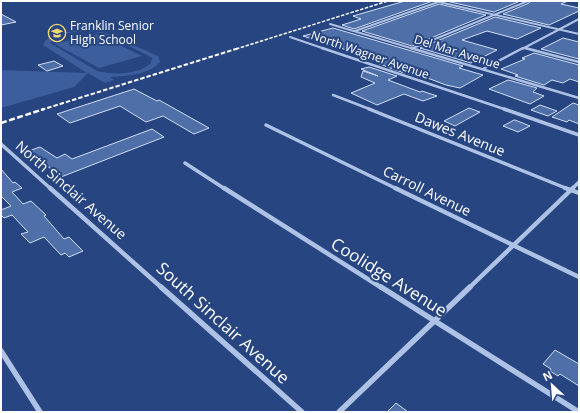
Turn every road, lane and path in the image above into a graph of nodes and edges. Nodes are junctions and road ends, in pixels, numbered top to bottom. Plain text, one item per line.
1 (442, 1) edge
2 (528, 1) edge
3 (439, 2) junction
4 (494, 15) junction
5 (579, 19) edge
6 (330, 24) dead end
7 (559, 30) junction
8 (354, 31) junction
9 (579, 34) edge
10 (290, 37) dead end
11 (413, 48) junction
12 (525, 48) junction
13 (579, 62) edge
14 (482, 69) junction
15 (333, 95) dead end
16 (579, 98) edge
17 (266, 125) dead end
18 (579, 135) edge
19 (1, 144) edge
20 (185, 163) dead end
21 (579, 182) edge
22 (571, 190) junction
23 (579, 193) edge
24 (513, 245) junction
25 (126, 254) joint
26 (579, 277) edge
27 (434, 321) junction
28 (1, 351) edge
29 (40, 412) edge
30 (302, 412) edge
31 (339, 412) edge
32 (579, 412) edge

1 - 3 street
2 - 4 street
3 - 4 street
3 - 8 street
4 - 7 street
4 - 11 street
5 - 7 street
6 - 8 street, Del Mar Avenue
7 - 9 street
7 - 12 street
8 - 11 street, Del Mar Avenue
10 - 18 street, North Wagner Avenue
11 - 14 street, Del Mar Avenue
12 - 13 street
12 - 14 street
14 - 16 street, Del Mar Avenue
15 - 22 street, Dawes Avenue
17 - 24 street, Carroll Avenue
19 - 25 street, North Sinclair Avenue
20 - 27 street, Coolidge Avenue
21 - 22 street
22 - 23 street, Dawes Avenue
22 - 24 street
24 - 26 street, Carroll Avenue
24 - 27 street
25 - 30 street, South Sinclair Avenue
27 - 31 street
27 - 32 street, Coolidge Avenue
28 - 29 street

